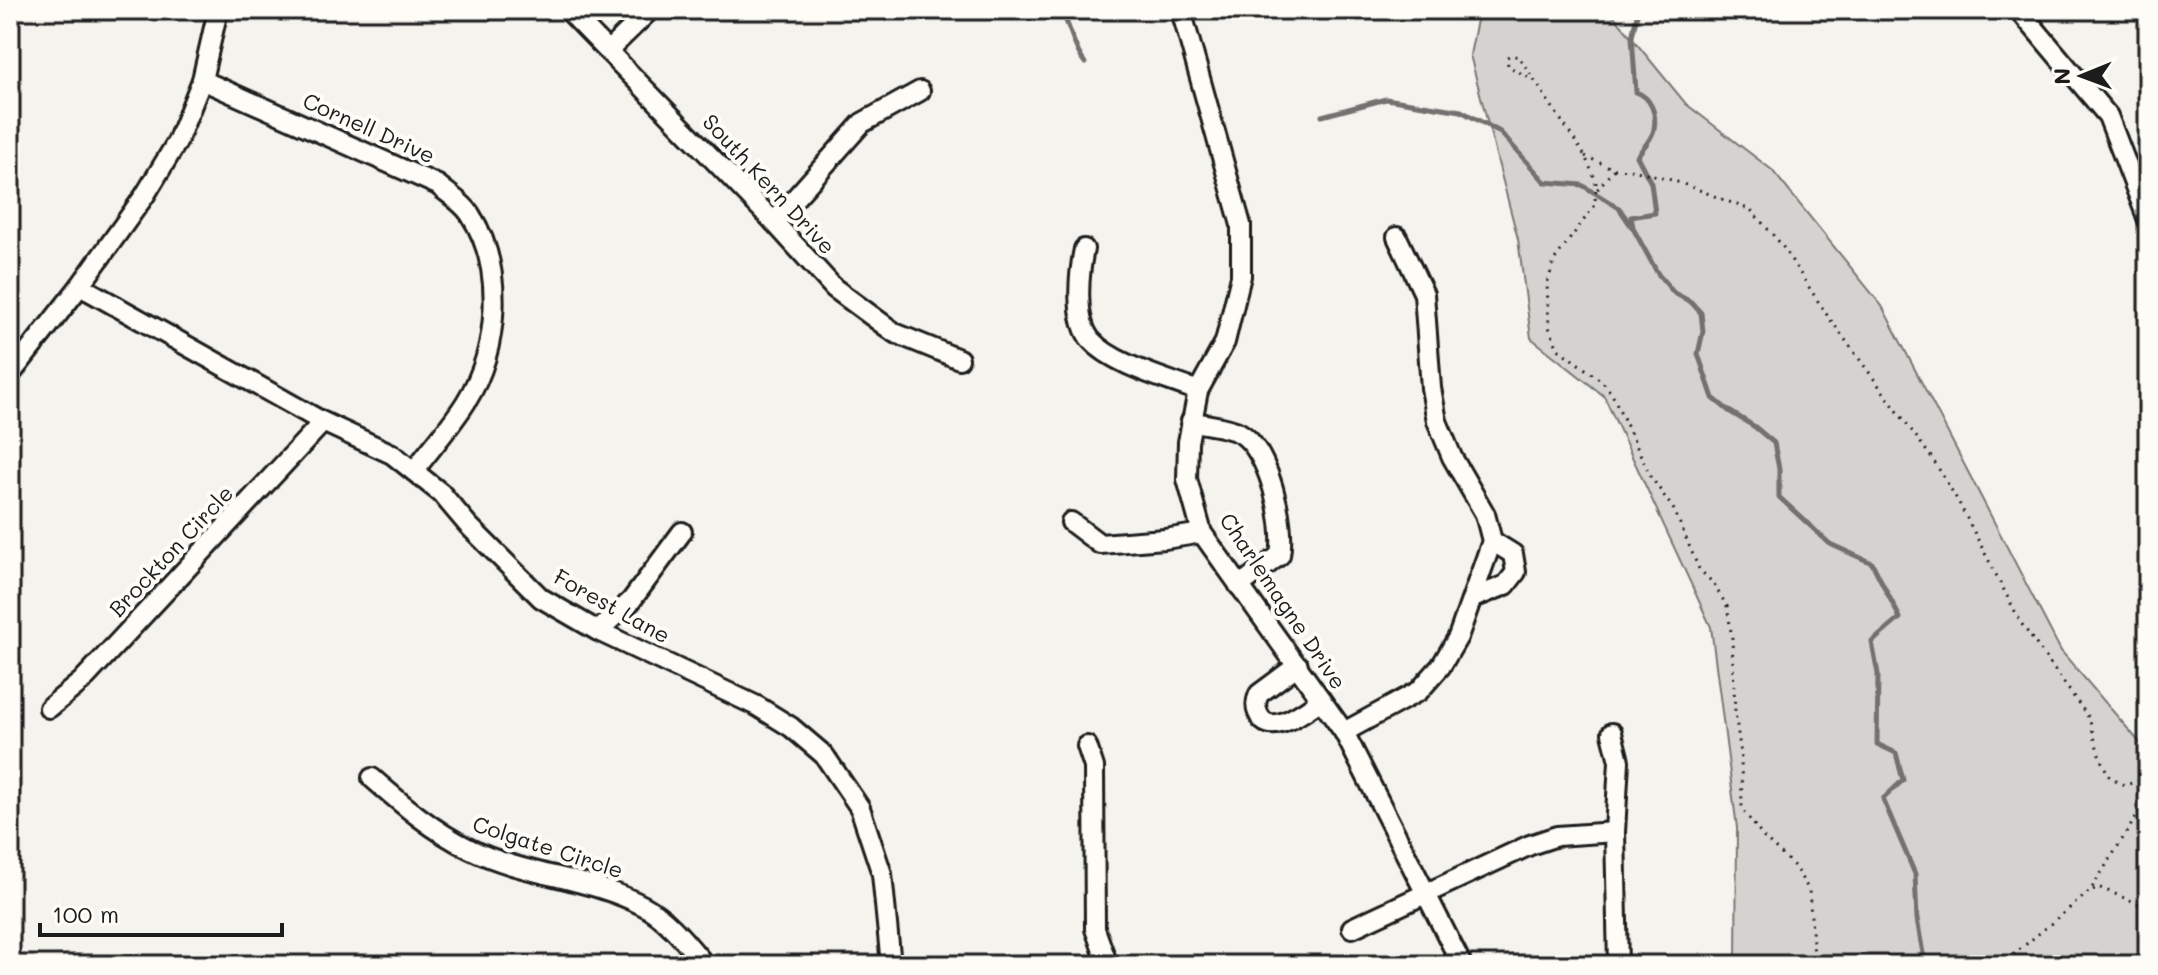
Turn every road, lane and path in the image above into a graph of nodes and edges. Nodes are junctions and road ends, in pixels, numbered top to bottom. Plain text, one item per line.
1 (218, 10) edge
2 (568, 10) edge
3 (650, 10) edge
4 (1181, 10) edge
5 (2019, 10) edge
6 (609, 50) junction
7 (202, 80) junction
8 (1535, 81) junction
9 (920, 91) dead end
10 (1585, 156) junction
11 (1614, 169) junction
12 (1595, 192) junction
13 (2148, 220) edge
14 (774, 222) junction
15 (1397, 237) dead end
16 (1084, 249) dead end
17 (80, 286) junction
18 (959, 359) dead end
19 (10, 375) edge
20 (1198, 391) junction
21 (1191, 421) junction
22 (323, 422) junction
23 (414, 471) junction
24 (1071, 522) dead end
25 (682, 532) dead end
26 (1202, 533) junction
27 (1492, 541) junction
28 (1239, 586) junction
29 (1473, 598) junction
30 (598, 631) junction
31 (1298, 665) junction
32 (1321, 700) junction
33 (49, 708) dead end
34 (1344, 732) junction
35 (1612, 733) dead end
36 (1087, 746) dead end
37 (372, 778) dead end
38 (2148, 779) edge
39 (2148, 798) edge
40 (1615, 832) junction
41 (2090, 891) junction
42 (1426, 894) junction
43 (2148, 901) edge
44 (1352, 928) dead end
45 (705, 965) edge
46 (891, 965) edge
47 (1108, 965) edge
48 (1462, 965) edge
49 (1618, 965) edge
50 (1818, 965) edge
51 (2001, 965) edge

1 - 7 street
2 - 6 street, South Kern Drive
3 - 6 street
4 - 20 street, Charlemagne Drive
5 - 13 street
6 - 14 street, South Kern Drive
7 - 17 street
7 - 23 street, Cornell Drive
8 - 8 path
8 - 10 path
9 - 14 street
10 - 11 path
10 - 12 path
11 - 12 path
11 - 38 path
12 - 50 path
14 - 18 street, South Kern Drive
15 - 27 street
16 - 20 street
17 - 19 street
17 - 22 street, Forest Lane
20 - 21 street, Charlemagne Drive
21 - 26 street, Charlemagne Drive
21 - 28 street
22 - 23 street, Forest Lane
22 - 33 street, Brockton Circle
23 - 30 street, Forest Lane
24 - 26 street
25 - 30 street
26 - 28 street, Charlemagne Drive
27 - 29 street
27 - 29 street
28 - 31 street, Charlemagne Drive
29 - 34 street
30 - 46 street, Forest Lane
31 - 32 street, Charlemagne Drive
31 - 32 street
32 - 34 street, Charlemagne Drive
34 - 42 street, Charlemagne Drive
35 - 40 street
36 - 47 street
37 - 45 street, Colgate Circle
39 - 41 path
40 - 42 street
40 - 49 street
41 - 43 path
41 - 51 path
42 - 44 street
42 - 48 street, Charlemagne Drive

